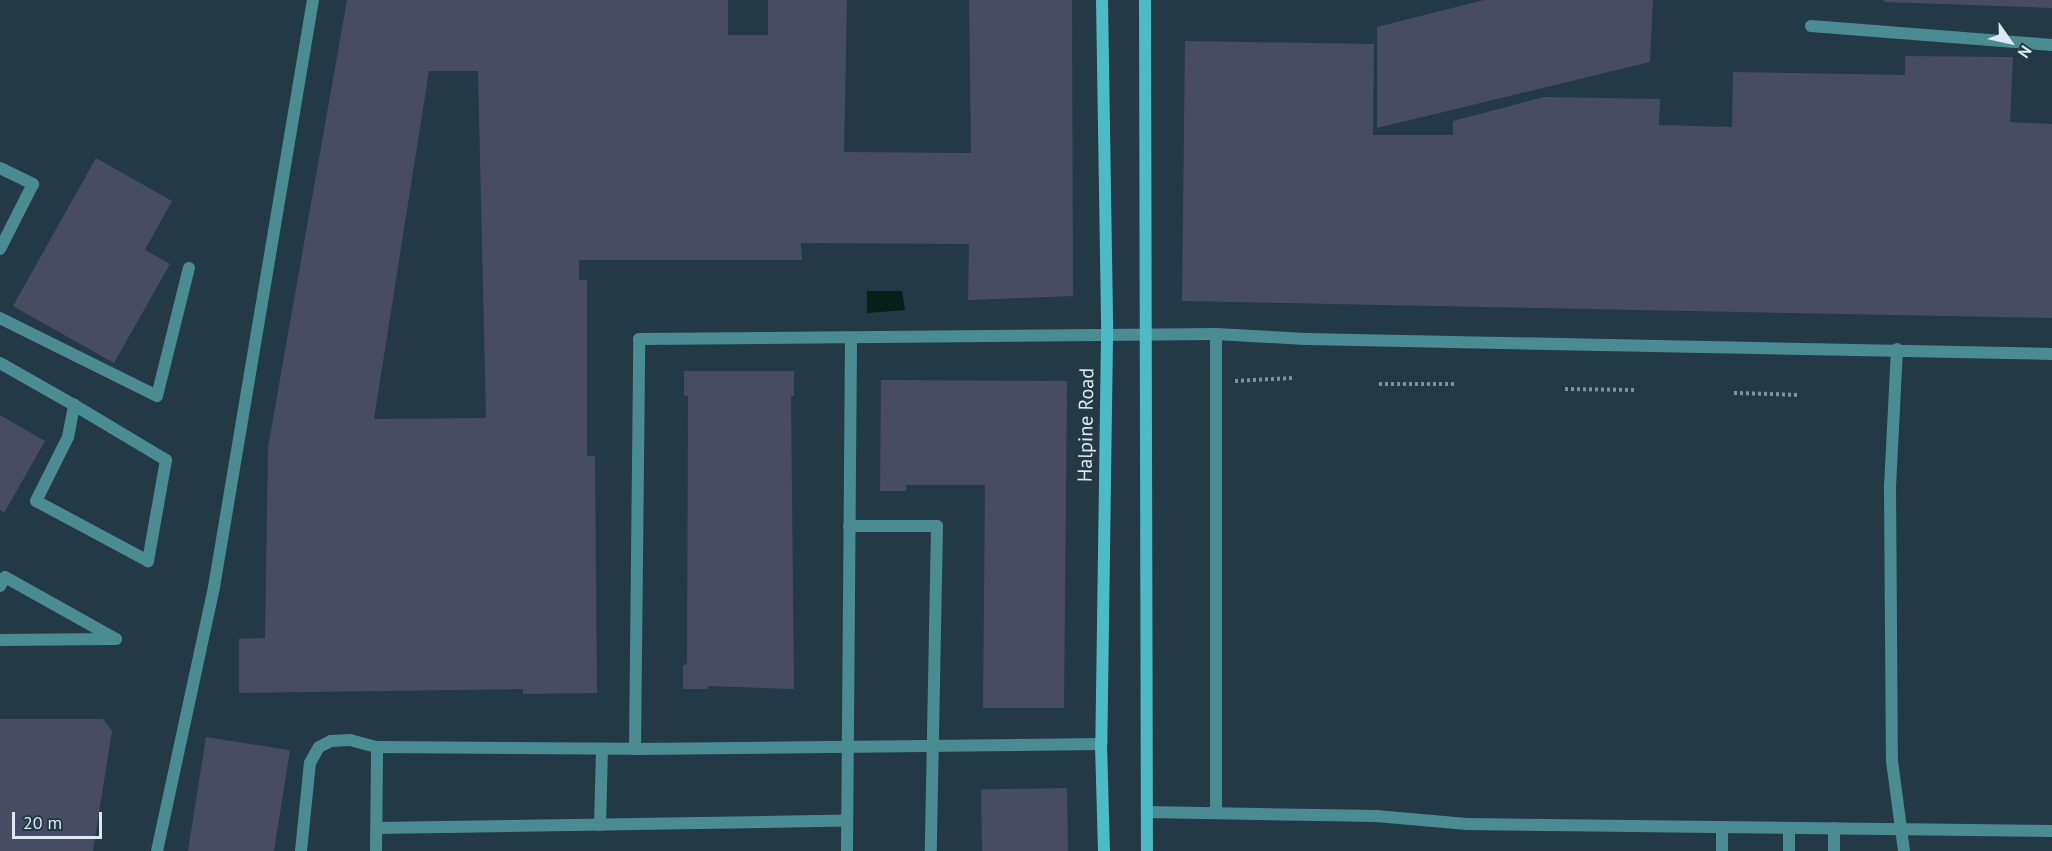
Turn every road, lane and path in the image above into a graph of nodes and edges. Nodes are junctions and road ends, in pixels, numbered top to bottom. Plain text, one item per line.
1 (313, 0) edge
2 (1102, 0) edge
3 (1145, 0) edge
4 (1812, 26) dead end
5 (2052, 45) edge
6 (0, 168) edge
7 (0, 249) edge
8 (189, 268) dead end
9 (0, 318) edge
10 (1216, 334) junction
11 (1107, 337) junction
12 (1149, 337) junction
13 (850, 339) junction
14 (1897, 349) junction
15 (2052, 354) edge
16 (0, 363) edge
17 (1292, 378) dead end
18 (1216, 382) junction
19 (1379, 384) dead end
20 (1454, 384) dead end
21 (1565, 389) dead end
22 (1635, 390) dead end
23 (1734, 393) dead end
24 (1800, 395) dead end
25 (74, 405) junction
26 (849, 526) junction
27 (0, 586) edge
28 (0, 640) edge
29 (848, 744) junction
30 (933, 744) junction
31 (1101, 744) junction
32 (377, 747) junction
33 (602, 749) junction
34 (635, 749) junction
35 (1147, 812) junction
36 (1216, 813) junction
37 (847, 821) junction
38 (600, 825) junction
39 (377, 828) junction
40 (1722, 828) junction
41 (1789, 828) junction
42 (1834, 828) junction
43 (1904, 830) junction
44 (2052, 831) edge
45 (157, 851) edge
46 (301, 851) edge
47 (376, 851) edge
48 (847, 851) edge
49 (931, 851) edge
50 (1104, 851) edge
51 (1147, 851) edge
52 (1722, 851) edge
53 (1789, 851) edge
54 (1834, 851) edge
55 (1904, 851) edge

1 - 45 lane
2 - 11 street, Halpine Road
3 - 12 street
4 - 5 lane
6 - 7 lane
8 - 9 lane
10 - 12 lane
10 - 14 lane
10 - 18 lane
11 - 12 lane
11 - 13 lane
11 - 31 street, Halpine Road
12 - 35 street
13 - 26 lane
13 - 34 lane
14 - 15 lane
14 - 43 lane
16 - 25 lane
17 - 18 path
18 - 36 lane
19 - 20 path
21 - 22 path
23 - 24 path
25 - 25 lane
26 - 29 lane
26 - 30 lane
27 - 28 lane
29 - 30 lane
29 - 34 lane
29 - 37 lane
30 - 31 lane
30 - 49 lane
31 - 50 street, Halpine Road
32 - 33 lane
32 - 39 lane
32 - 46 lane
33 - 34 lane
33 - 38 lane
35 - 36 lane
35 - 51 street
36 - 40 lane
37 - 38 lane
37 - 48 lane
38 - 39 lane
39 - 47 lane
40 - 41 lane
40 - 52 lane
41 - 42 lane
41 - 53 lane
42 - 43 lane
42 - 54 lane
43 - 44 lane
43 - 55 lane

